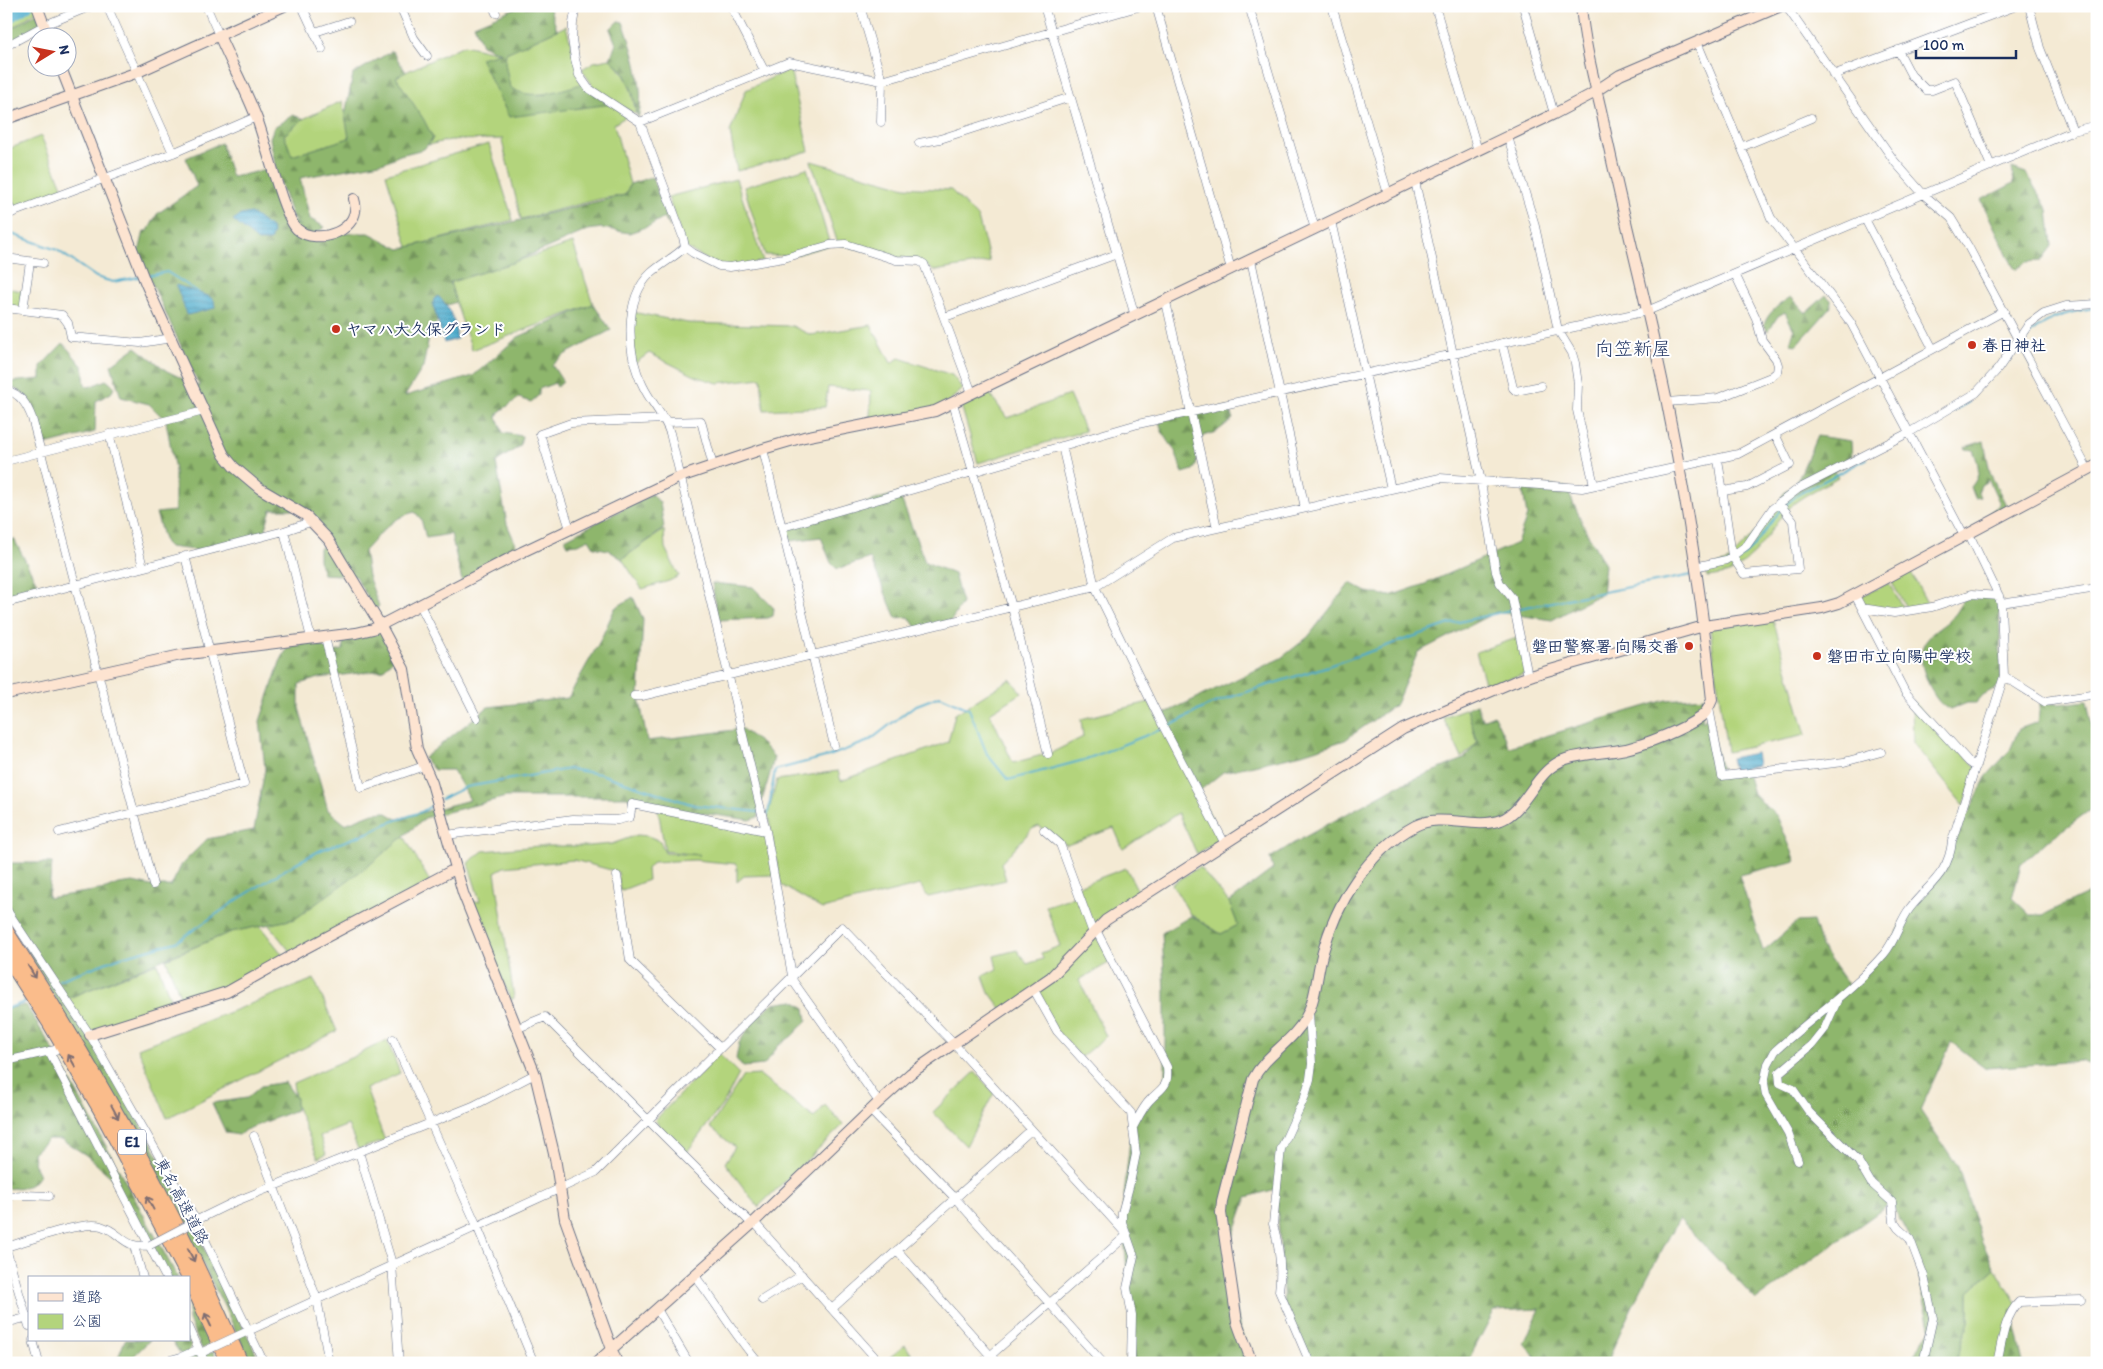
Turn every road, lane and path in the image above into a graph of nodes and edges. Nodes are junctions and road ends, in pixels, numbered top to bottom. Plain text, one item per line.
1 (91, 6) edge
2 (107, 6) edge
3 (206, 6) edge
4 (284, 6) edge
5 (302, 6) edge
6 (400, 6) edge
7 (576, 6) edge
8 (731, 6) edge
9 (860, 6) edge
10 (1044, 6) edge
11 (1141, 6) edge
12 (1156, 6) edge
13 (1248, 6) edge
14 (1332, 6) edge
15 (1435, 6) edge
16 (1522, 6) edge
17 (1582, 6) edge
18 (1782, 6) edge
19 (1786, 6) edge
20 (2016, 6) edge
21 (2029, 6) edge
22 (38, 9) edge
23 (349, 21) dead end
24 (44, 24) junction
25 (46, 28) edge
26 (315, 32) junction
27 (1052, 32) junction
28 (219, 36) junction
29 (1697, 42) junction
30 (6, 46) edge
31 (322, 49) dead end
32 (1898, 50) junction
33 (427, 56) dead end
34 (138, 72) junction
35 (765, 72) junction
36 (1833, 75) junction
37 (65, 78) edge
38 (882, 82) junction
39 (1596, 91) junction
40 (71, 95) junction
41 (1071, 97) junction
42 (1554, 114) junction
43 (256, 117) junction
44 (1811, 118) dead end
45 (6, 119) edge
46 (640, 122) junction
47 (881, 122) dead end
48 (2097, 125) edge
49 (2073, 131) junction
50 (1508, 137) junction
51 (919, 143) dead end
52 (1741, 147) junction
53 (1478, 151) junction
54 (173, 153) junction
55 (1990, 166) junction
56 (103, 178) junction
57 (1415, 181) junction
58 (1388, 194) junction
59 (1923, 194) junction
60 (6, 199) edge
61 (354, 199) dead end
62 (9, 214) edge
63 (1865, 219) junction
64 (1331, 221) junction
65 (1315, 230) junction
66 (685, 247) junction
67 (1794, 248) junction
68 (1117, 254) junction
69 (6, 258) edge
70 (1251, 260) junction
71 (30, 262) junction
72 (43, 264) dead end
73 (1231, 269) junction
74 (1735, 274) junction
75 (1166, 302) junction
76 (2097, 304) edge
77 (6, 308) edge
78 (23, 310) junction
79 (1647, 311) junction
80 (2004, 311) junction
81 (1135, 316) junction
82 (944, 317) junction
83 (1558, 330) junction
84 (172, 338) junction
85 (2017, 340) junction
86 (1502, 343) junction
87 (1933, 349) junction
88 (1452, 354) junction
89 (1365, 374) junction
90 (1881, 377) junction
91 (1541, 386) dead end
92 (6, 390) edge
93 (972, 393) junction
94 (1279, 393) junction
95 (1667, 402) junction
96 (953, 403) junction
97 (204, 411) junction
98 (1191, 412) junction
99 (666, 420) junction
100 (1910, 432) junction
101 (109, 434) junction
102 (1775, 434) junction
103 (1062, 446) junction
104 (763, 449) junction
105 (41, 451) junction
106 (1718, 458) junction
107 (6, 461) edge
108 (713, 466) junction
109 (1679, 467) junction
110 (2092, 468) edge
111 (973, 472) junction
112 (680, 477) junction
113 (1481, 481) junction
114 (1594, 485) junction
115 (1391, 489) junction
116 (1723, 491) junction
117 (1779, 503) junction
118 (1305, 508) junction
119 (312, 521) junction
120 (783, 527) junction
121 (1218, 528) junction
122 (570, 529) junction
123 (284, 531) junction
124 (1966, 535) junction
125 (185, 556) junction
126 (1732, 556) junction
127 (143, 567) junction
128 (1695, 567) junction
129 (74, 585) junction
130 (1095, 587) junction
131 (2097, 588) edge
132 (1855, 594) junction
133 (2000, 600) junction
134 (6, 603) edge
135 (420, 605) junction
136 (1012, 606) junction
137 (1862, 608) junction
138 (381, 626) junction
139 (1704, 626) junction
140 (325, 637) junction
141 (312, 638) junction
142 (209, 651) junction
143 (813, 654) junction
144 (97, 673) junction
145 (729, 675) junction
146 (1528, 676) junction
147 (2004, 676) junction
148 (6, 694) edge
149 (2097, 694) edge
150 (634, 696) dead end
151 (1709, 708) junction
152 (477, 718) dead end
153 (834, 745) dead end
154 (1881, 752) dead end
155 (1048, 754) dead end
156 (424, 766) junction
157 (1976, 768) junction
158 (134, 813) junction
159 (1044, 830) dead end
160 (766, 831) junction
161 (58, 832) dead end
162 (446, 835) junction
163 (1224, 842) junction
164 (455, 869) junction
165 (617, 876) dead end
166 (153, 886) dead end
167 (6, 909) edge
168 (6, 931) edge
169 (1094, 932) junction
170 (6, 954) edge
171 (792, 975) junction
172 (1034, 990) junction
173 (1838, 999) junction
174 (1309, 1010) junction
175 (518, 1028) junction
176 (86, 1037) junction
177 (393, 1039) dead end
178 (954, 1044) junction
179 (720, 1048) junction
180 (6, 1061) edge
181 (535, 1074) junction
182 (879, 1102) junction
183 (870, 1110) junction
184 (648, 1120) junction
185 (430, 1124) junction
186 (1133, 1127) junction
187 (1031, 1130) junction
188 (254, 1136) dead end
189 (359, 1152) junction
190 (1798, 1161) dead end
191 (273, 1186) junction
192 (559, 1189) junction
193 (6, 1196) edge
194 (49, 1196) dead end
195 (955, 1198) junction
196 (194, 1222) junction
197 (753, 1223) junction
198 (477, 1226) junction
199 (1127, 1235) junction
200 (150, 1244) junction
201 (134, 1246) junction
202 (6, 1248) edge
203 (897, 1250) junction
204 (392, 1264) junction
205 (696, 1274) junction
206 (802, 1275) junction
207 (142, 1276) edge
208 (165, 1276) edge
209 (188, 1276) edge
210 (190, 1280) edge
211 (317, 1299) junction
212 (762, 1300) dead end
213 (2081, 1300) dead end
214 (1049, 1303) junction
215 (833, 1308) junction
216 (657, 1309) junction
217 (28, 1320) edge
218 (6, 1324) edge
219 (190, 1329) edge
220 (248, 1331) junction
221 (34, 1342) edge
222 (612, 1348) junction
223 (202, 1351) junction
224 (990, 1355) junction
225 (39, 1363) edge
226 (159, 1363) edge
227 (205, 1363) edge
228 (228, 1363) edge
229 (241, 1363) edge
230 (264, 1363) edge
231 (329, 1363) edge
232 (399, 1363) edge
233 (534, 1363) edge
234 (596, 1363) edge
235 (618, 1363) edge
236 (689, 1363) edge
237 (759, 1363) edge
238 (880, 1363) edge
239 (982, 1363) edge
240 (997, 1363) edge
241 (1103, 1363) edge
242 (1131, 1363) edge
243 (1252, 1363) edge
244 (1310, 1363) edge
245 (1923, 1363) edge
246 (1997, 1363) edge

1 - 24 street
2 - 34 street
3 - 28 street
4 - 28 street
5 - 26 street
6 - 33 street
7 - 46 street
8 - 35 street
9 - 38 street
10 - 27 street
11 - 27 street
12 - 73 street
13 - 65 street
14 - 58 street
15 - 53 street
16 - 42 street
17 - 39 street
18 - 29 street
19 - 36 street
20 - 32 street
21 - 49 street
22 - 24 street
23 - 26 street
24 - 25 street
24 - 30 street
26 - 31 street
27 - 38 street
27 - 41 street
28 - 34 street
28 - 43 street
29 - 39 street
29 - 52 street
32 - 36 street
32 - 55 street
34 - 40 street
34 - 54 street
35 - 38 street
35 - 46 street
36 - 59 street
37 - 40 street
38 - 47 street
39 - 42 street
39 - 79 street
40 - 45 street
40 - 56 street
41 - 51 street
41 - 68 street
42 - 50 street
43 - 54 street
43 - 61 street
44 - 52 street
46 - 66 street
48 - 49 street
49 - 55 street
50 - 53 street
50 - 83 street
52 - 67 street
53 - 57 street
54 - 56 street
55 - 59 street
56 - 62 street
56 - 84 street
57 - 58 street
57 - 88 street
58 - 64 street
59 - 63 street
59 - 80 street
60 - 62 street
63 - 67 street
63 - 87 street
64 - 65 street
64 - 89 street
65 - 70 street
66 - 82 street
66 - 99 street
67 - 74 street
67 - 90 street
68 - 81 street
68 - 82 street
69 - 71 street
70 - 73 street
70 - 94 street
71 - 72 street
71 - 78 street
73 - 75 street
74 - 79 street
74 - 95 street
75 - 81 street
75 - 98 street
76 - 85 street
77 - 78 street
78 - 84 street
79 - 83 street
79 - 95 street
80 - 85 street
80 - 87 street
81 - 93 street
82 - 93 street
83 - 86 street
83 - 114 street
84 - 97 street
85 - 100 street
85 - 110 street
86 - 88 street
86 - 91 street
87 - 90 street
88 - 89 street
88 - 113 street
89 - 94 street
89 - 115 street
90 - 100 street
90 - 102 street
92 - 105 street
93 - 96 street
94 - 98 street
94 - 118 street
95 - 109 street
96 - 104 street
96 - 111 street
97 - 101 street
97 - 119 street
98 - 103 street
98 - 121 street
99 - 108 street
99 - 112 street
99 - 122 street
100 - 117 street
100 - 124 street
101 - 105 street
101 - 127 street
102 - 106 street
102 - 116 street
103 - 111 street
103 - 130 street
104 - 108 street
104 - 120 street
105 - 107 street
105 - 129 street
106 - 109 street
106 - 116 street
108 - 112 street
109 - 114 street
109 - 128 street
110 - 124 street
111 - 120 street
111 - 136 street
112 - 122 street
112 - 145 street
113 - 114 street
113 - 115 street
113 - 146 street
115 - 118 street
116 - 126 street
117 - 126 street
117 - 126 street
118 - 121 street
119 - 123 street
119 - 138 street
120 - 143 street
121 - 130 street
122 - 135 street
123 - 125 street
123 - 141 street
124 - 132 street
124 - 133 street
125 - 127 street
125 - 142 street
126 - 128 street
127 - 129 street
128 - 139 street
129 - 134 street
129 - 144 street
130 - 136 street
130 - 163 street
131 - 133 street
132 - 137 street
132 - 139 street
133 - 137 street
133 - 147 street
135 - 138 street
135 - 152 street
136 - 143 street
136 - 155 street
137 - 157 street
138 - 140 street
138 - 156 street
139 - 146 street
139 - 151 street
140 - 141 street
140 - 156 street
141 - 142 street
142 - 144 street
142 - 158 street
143 - 145 street
143 - 153 street
144 - 148 street
144 - 158 street
145 - 150 street
145 - 160 street
146 - 163 street
147 - 149 street
147 - 157 street
151 - 154 street
151 - 174 street
156 - 162 street
157 - 173 street
158 - 161 street
158 - 166 street
159 - 169 street
160 - 162 street
160 - 171 street
162 - 164 street
163 - 169 street
164 - 175 street
164 - 176 street
165 - 179 street
167 - 176 street
168 -> 229 highway, 東名高速道路 / E1
169 - 172 street
169 - 186 street
209 -> 170 highway, 東名高速道路 / E1
171 - 178 street
171 - 179 street
171 - 182 street
172 - 178 street
172 - 186 street
173 - 190 street
173 - 245 street
174 - 243 street
174 - 244 street
175 - 181 street
175 - 184 street
176 - 196 street
177 - 185 street
178 - 182 street
178 - 187 street
179 - 184 street
180 - 200 street
181 - 185 street
181 - 192 street
182 - 183 street
183 - 195 street
183 - 197 street
184 - 192 street
184 - 197 street
185 - 189 street
185 - 198 street
186 - 199 street
187 - 195 street
187 - 199 street
188 - 191 street
189 - 191 street
189 - 204 street
191 - 196 street
191 - 211 street
192 - 198 street
192 - 222 street
193 - 194 street
195 - 203 street
195 - 214 street
196 - 200 street, bridge
196 - 220 street
197 - 205 street
197 - 206 street
198 - 204 street
198 - 233 street
199 - 214 street
199 - 242 street
200 - 201 street
200 - 208 street
201 - 202 street
201 - 207 street
202 - 217 street
203 - 215 street
203 - 224 street
204 - 211 street
204 - 232 street
205 - 216 street
205 - 237 street
206 - 212 street
206 - 215 street
228 -> 210 highway, 東名高速道路 / E1
211 - 220 street
211 - 231 street
213 - 246 street
214 - 224 street
214 - 241 street
215 - 238 street
216 - 222 street
216 - 236 street
217 - 218 street
219 - 223 street
220 - 223 street, bridge
220 - 230 street
221 - 225 street
222 - 234 street
222 - 235 street
223 - 226 street
223 - 227 street
224 - 239 street
224 - 240 street

